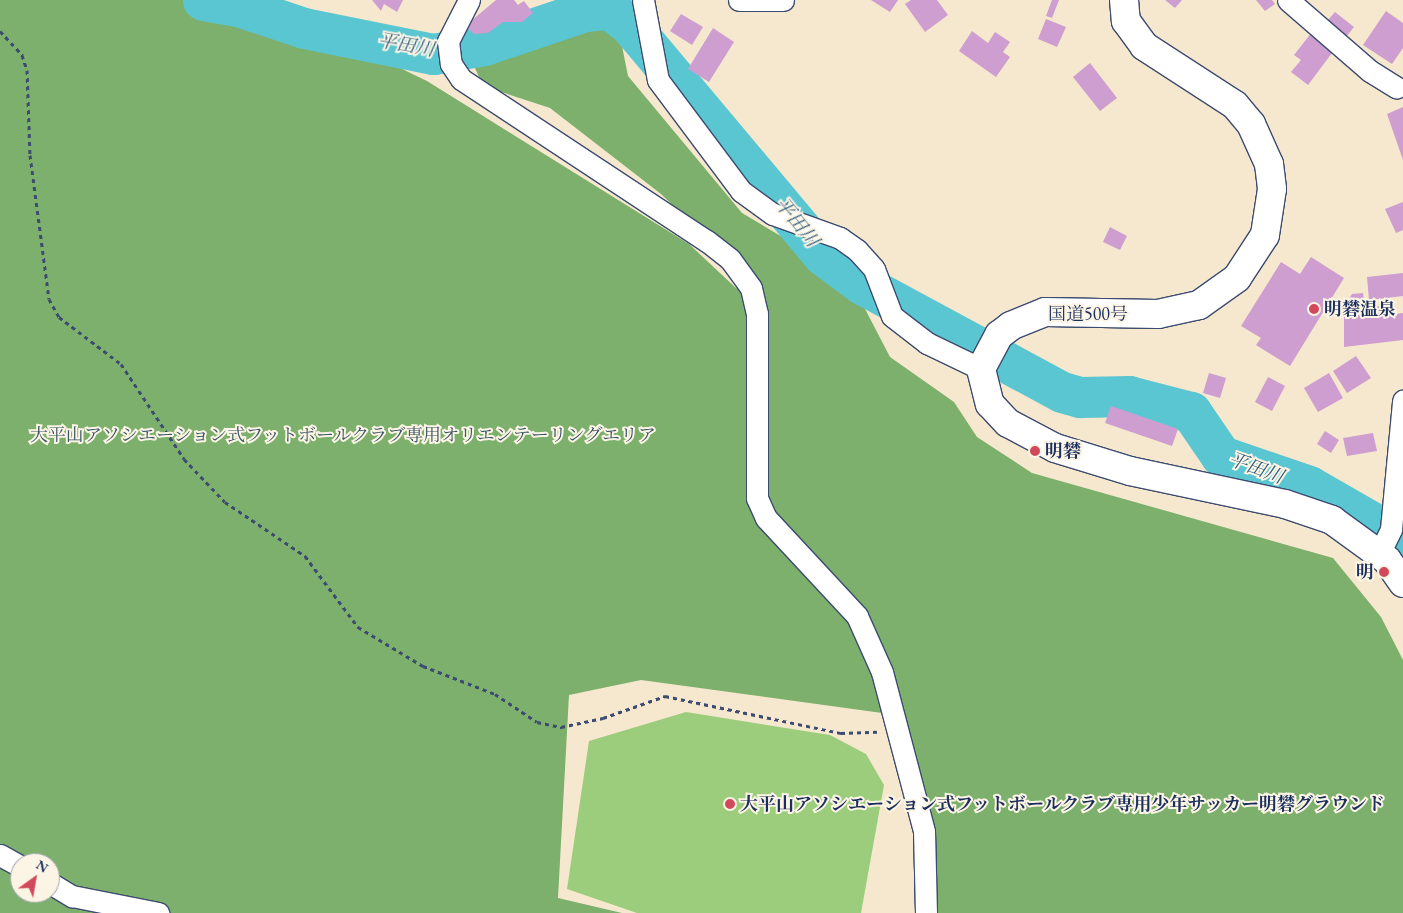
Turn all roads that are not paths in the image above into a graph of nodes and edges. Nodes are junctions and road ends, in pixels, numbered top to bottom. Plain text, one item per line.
1 (467, 0) edge
2 (739, 0) edge
3 (783, 0) edge
4 (1124, 0) edge
5 (1288, 0) edge
6 (646, 2) edge
7 (1401, 85) edge
8 (983, 365) junction
9 (1403, 401) edge
10 (1382, 549) junction
11 (1403, 583) edge
12 (60, 889) edge
13 (158, 913) edge
14 (926, 913) edge

1 - 14 street
2 - 3 street
4 - 8 highway, 国道500号
5 - 7 street
6 - 8 street
8 - 10 highway
9 - 10 street
10 - 11 highway
12 - 13 street

